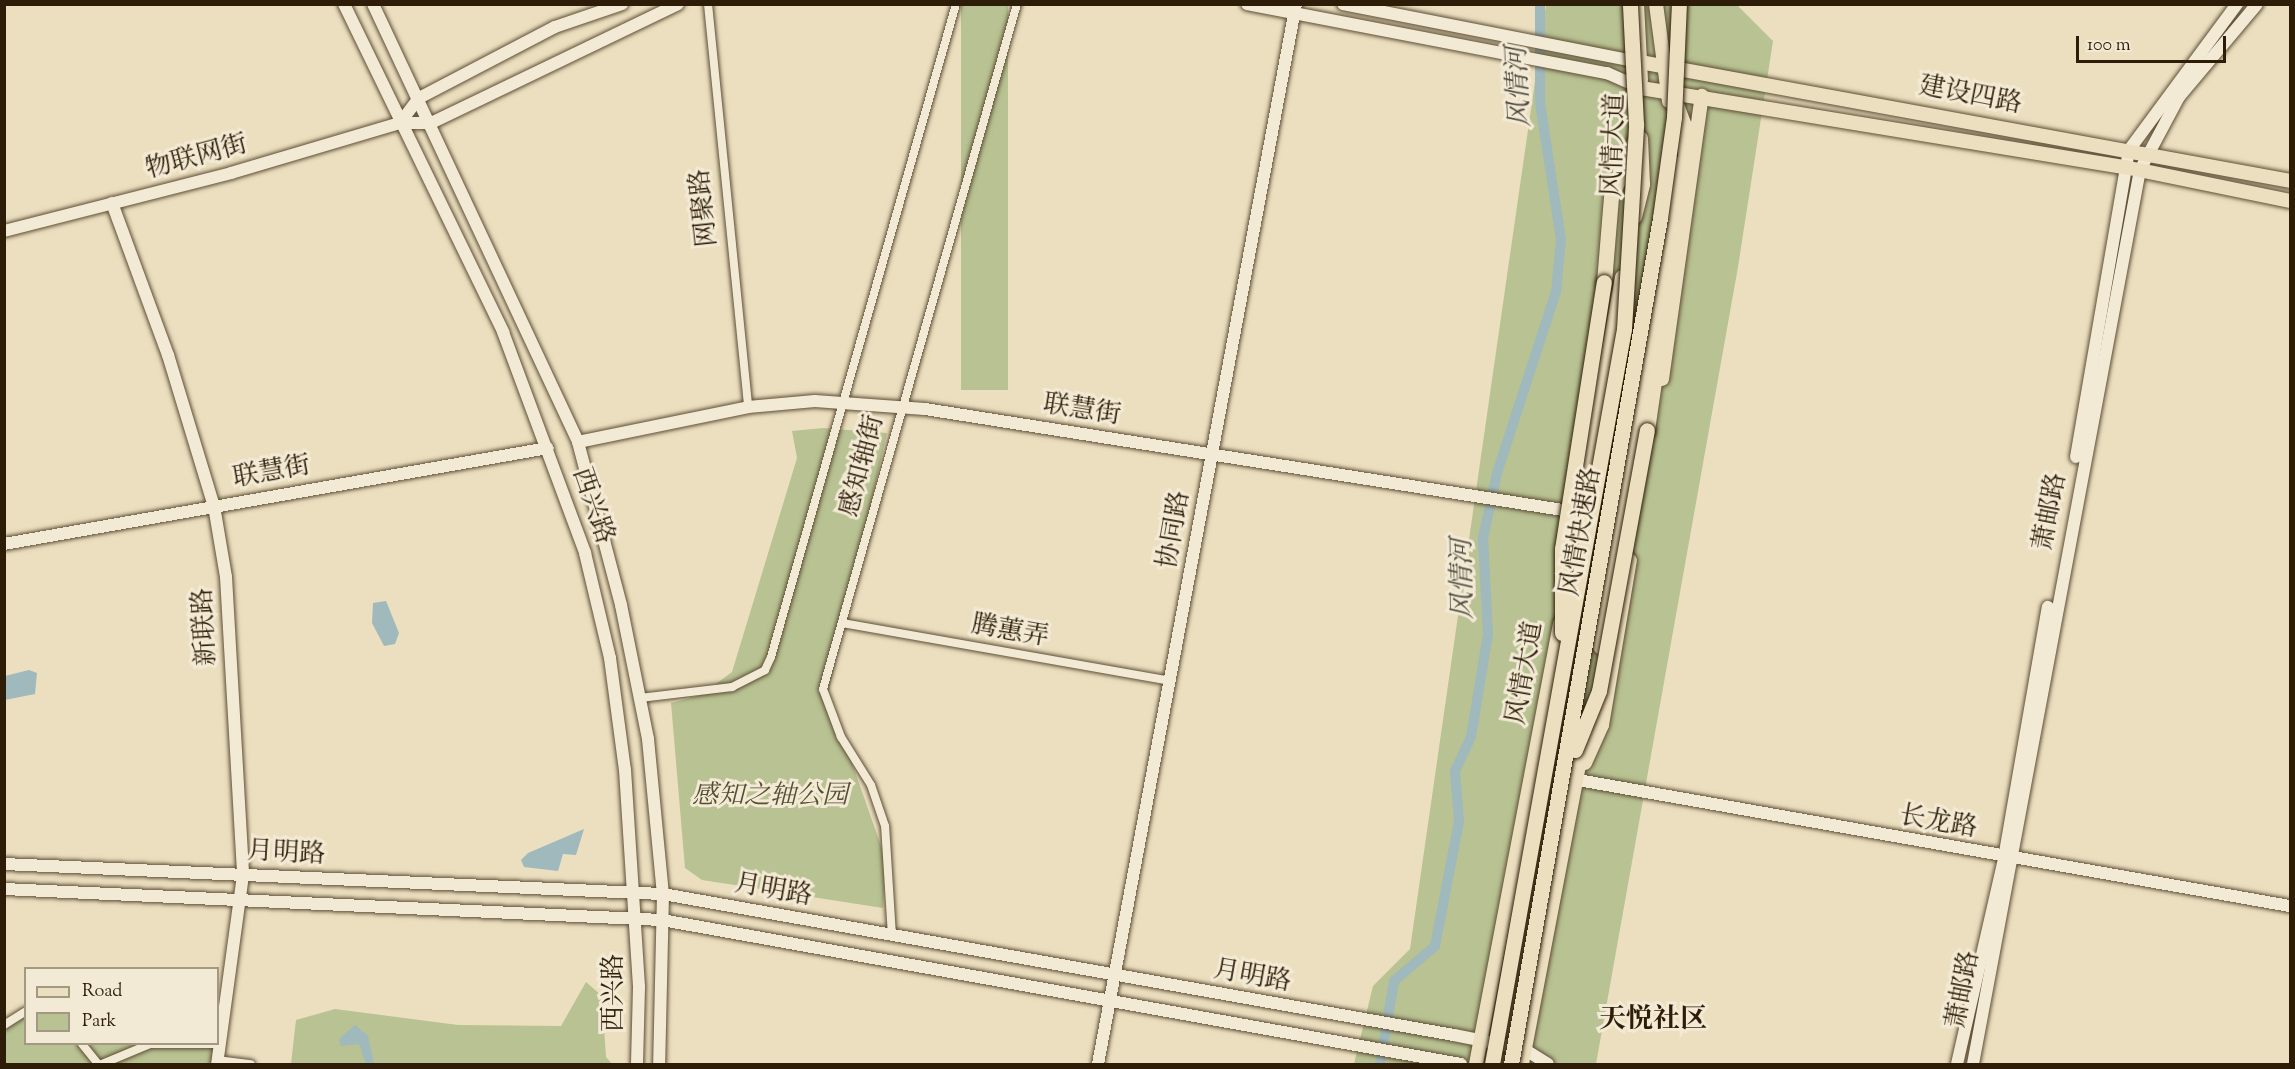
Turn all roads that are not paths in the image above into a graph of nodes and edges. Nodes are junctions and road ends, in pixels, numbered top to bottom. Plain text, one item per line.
1 (344, 4) edge
2 (373, 4) edge
3 (622, 4) edge
4 (678, 4) edge
5 (708, 4) edge
6 (956, 4) edge
7 (1017, 4) edge
8 (1247, 4) edge
9 (1343, 4) edge
10 (1630, 4) edge
11 (1637, 4) edge
12 (1656, 4) edge
13 (1679, 4) edge
14 (2237, 4) edge
15 (2257, 4) edge
16 (1296, 9) edge
17 (1640, 62) junction
18 (1661, 64) junction
19 (1641, 88) junction
20 (1670, 91) junction
21 (1702, 96) junction
22 (419, 98) junction
23 (400, 123) junction
24 (431, 123) junction
25 (1641, 125) junction
26 (2129, 150) junction
27 (2145, 153) junction
28 (2134, 169) junction
29 (2290, 181) edge
30 (2290, 201) edge
31 (112, 203) junction
32 (4, 231) edge
33 (843, 403) junction
34 (901, 407) junction
35 (748, 408) junction
36 (578, 442) junction
37 (548, 448) junction
38 (1212, 454) junction
39 (214, 506) junction
40 (1579, 512) junction
41 (4, 544) edge
42 (842, 623) junction
43 (1563, 668) junction
44 (1170, 681) junction
45 (640, 698) junction
46 (1571, 779) junction
47 (2008, 858) junction
48 (4, 864) edge
49 (243, 875) junction
50 (4, 889) edge
51 (633, 892) junction
52 (663, 894) junction
53 (241, 901) junction
54 (2290, 906) edge
55 (636, 919) junction
56 (662, 920) junction
57 (892, 936) junction
58 (1116, 976) junction
59 (1110, 1003) junction
60 (24, 1012) edge
61 (4, 1025) edge
62 (219, 1037) edge
63 (1480, 1042) junction
64 (83, 1045) edge
65 (148, 1045) edge
66 (218, 1045) edge
67 (1524, 1049) junction
68 (217, 1062) edge
69 (100, 1065) edge
70 (251, 1065) edge
71 (637, 1065) edge
72 (659, 1065) edge
73 (1098, 1065) edge
74 (1461, 1065) edge
75 (1476, 1065) edge
76 (1492, 1065) edge
77 (1510, 1065) edge
78 (1522, 1065) edge
79 (1548, 1065) edge
80 (1957, 1065) edge
81 (1973, 1065) edge

1 - 23 street, 西兴路
2 - 22 street, 西兴路
3 - 22 street
4 - 24 street, 物联网街
5 - 35 street, 网聚路
6 - 33 street, 感知轴街
7 - 34 street, 感知轴街
8 - 16 street
9 - 17 street
10 - 43 highway, 风情快速路, bridge
11 - 17 main road, 风情大道
12 - 18 main road, 风情大道
13 - 46 highway, 风情快速路, bridge
14 - 26 street
15 - 27 street, 萧邮路
16 - 19 street
16 - 38 street, 协同路
17 - 18 main road, 建设四路
17 - 19 main road, 风情大道
18 - 20 main road, 风情大道
18 - 26 main road, 建设四路
19 - 20 main road, 建设四路
19 - 25 main road, 风情大道
20 - 21 main road, 建设四路
20 - 46 main road, 风情大道
20 - 46 highway, bridge
21 - 28 main road, 建设四路
21 - 46 main road
22 - 23 street
22 - 24 street, 西兴路
23 - 24 street, 物联网街
23 - 31 street, 物联网街
23 - 37 street, 西兴路
24 - 36 street, 西兴路
25 - 40 main road, 风情大道
25 - 43 highway, bridge
26 - 27 main road, 建设四路
26 - 28 street
27 - 28 street, 萧邮路
27 - 29 main road, 建设四路
28 - 30 main road, 建设四路
28 - 47 street, 萧邮路
28 - 47 street, 萧邮路
31 - 32 street, 物联网街
31 - 39 street, 新联路
33 - 34 street, 联慧街
33 - 35 street, 联慧街
33 - 45 street, 感知轴街
34 - 38 street, 联慧街
34 - 42 street, 感知轴街
35 - 36 street, 联慧街
36 - 45 street, 西兴路
37 - 39 street, 联慧街
37 - 51 street, 西兴路
38 - 40 street, 联慧街
38 - 44 street, 协同路
39 - 41 street, 联慧街
39 - 49 street, 新联路
40 - 63 main road, 风情大道
42 - 44 street, 腾蕙弄
42 - 57 street, 感知轴街
43 - 76 highway, 风情快速路, bridge
44 - 58 street, 协同路
45 - 52 street, 西兴路
46 - 47 street, 长龙路
46 - 67 main road, 风情大道
46 - 77 highway, 风情快速路, bridge
47 - 54 street, 长龙路
47 - 80 street, 萧邮路
47 - 81 street, 萧邮路
48 - 49 street, 月明路
49 - 51 street, 月明路
49 - 53 street, 新联路
50 - 53 street, 月明路
51 - 52 street, 月明路
51 - 55 street, 西兴路
52 - 56 street, 西兴路
52 - 57 street, 月明路
53 - 55 street, 月明路
53 - 62 street, 新联路
55 - 56 street, 月明路
55 - 71 street, 西兴路
56 - 59 street, 月明路
56 - 72 street, 西兴路
57 - 58 street, 月明路
58 - 59 street, 协同路
58 - 63 street, 月明路
59 - 73 street, 协同路
59 - 74 street, 月明路
60 - 61 street
63 - 67 street, 月明路
63 - 75 main road, 风情大道
64 - 69 street
65 - 69 street
66 - 68 street, 新联路
67 - 78 main road, 风情大道
67 - 79 street
68 - 70 street

